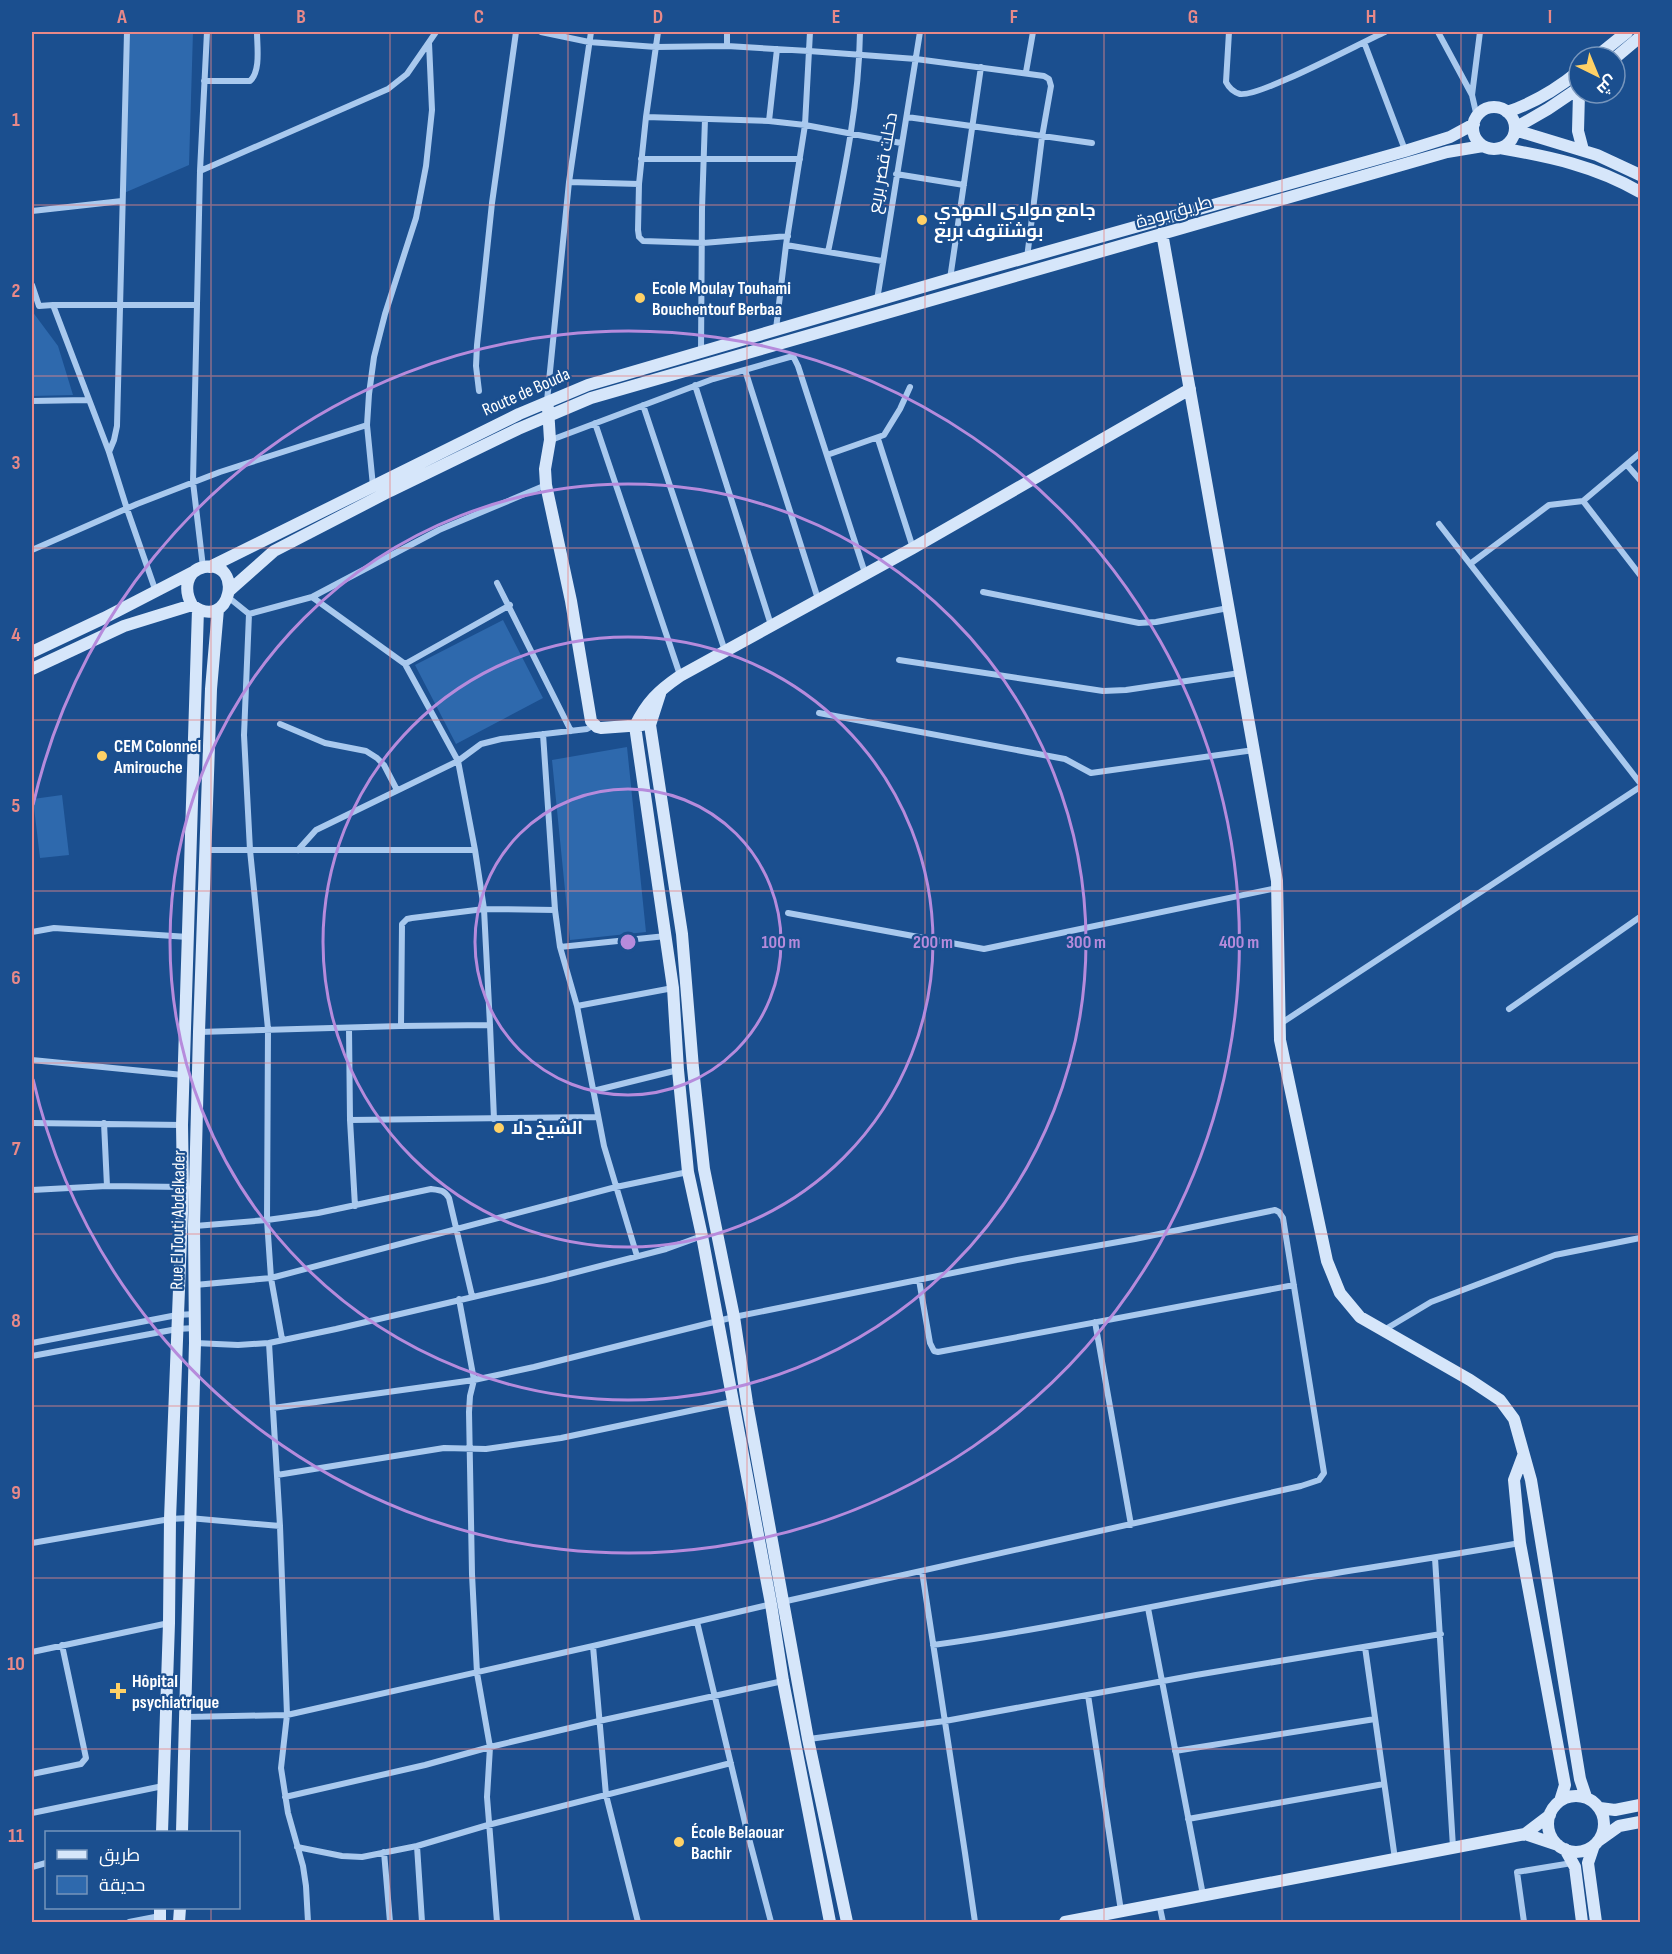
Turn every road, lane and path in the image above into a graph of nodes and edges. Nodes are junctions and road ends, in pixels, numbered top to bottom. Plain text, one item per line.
1 (127, 32) edge
2 (207, 32) edge
3 (257, 32) edge
4 (436, 32) edge
5 (516, 32) edge
6 (541, 32) edge
7 (591, 32) edge
8 (658, 32) edge
9 (727, 32) edge
10 (810, 32) edge
11 (861, 32) edge
12 (920, 32) edge
13 (1033, 32) edge
14 (1229, 32) edge
15 (1385, 32) edge
16 (1438, 32) edge
17 (1480, 32) edge
18 (1627, 32) edge
19 (1641, 37) edge
20 (589, 42) junction
21 (1364, 42) junction
22 (429, 43) junction
23 (1611, 45) edge
24 (727, 46) junction
25 (656, 47) junction
26 (1627, 48) edge
27 (777, 49) junction
28 (809, 51) junction
29 (860, 55) junction
30 (916, 59) junction
31 (981, 67) junction
32 (1026, 72) junction
33 (204, 81) junction
34 (1567, 81) edge
35 (1472, 95) junction
36 (1567, 96) edge
37 (1577, 105) edge
38 (1507, 112) junction
39 (646, 117) junction
40 (907, 117) junction
41 (705, 119) junction
42 (769, 121) junction
43 (1475, 121) junction
44 (805, 125) junction
45 (972, 126) junction
46 (1515, 129) junction
47 (852, 134) junction
48 (1042, 137) junction
49 (1092, 143) dead end
50 (902, 144) junction
51 (1483, 146) junction
52 (1500, 148) junction
53 (1584, 150) junction
54 (1405, 151) junction
55 (641, 159) junction
56 (800, 159) junction
57 (704, 160) junction
58 (200, 171) junction
59 (896, 174) junction
60 (1641, 175) edge
61 (569, 182) junction
62 (639, 184) junction
63 (964, 185) junction
64 (1641, 192) edge
65 (1257, 193) junction
66 (122, 201) junction
67 (1261, 206) junction
68 (32, 211) edge
69 (1162, 234) junction
70 (788, 236) junction
71 (703, 243) junction
72 (786, 245) junction
73 (828, 252) junction
74 (1027, 258) junction
75 (882, 261) junction
76 (950, 279) junction
77 (32, 285) edge
78 (877, 301) junction
79 (119, 304) junction
80 (53, 305) junction
81 (197, 305) junction
82 (35, 306) edge
83 (875, 317) joint
84 (776, 330) junction
85 (701, 353) junction
86 (745, 370) junction
87 (695, 386) junction
88 (910, 387) dead end
89 (1190, 389) junction
90 (479, 391) dead end
91 (88, 400) junction
92 (32, 401) edge
93 (547, 401) junction
94 (643, 405) junction
95 (548, 414) junction
96 (595, 423) junction
97 (368, 425) junction
98 (878, 439) junction
99 (550, 440) junction
100 (109, 452) junction
101 (1641, 453) edge
102 (827, 455) junction
103 (1627, 465) junction
104 (1641, 480) edge
105 (193, 482) junction
106 (546, 485) junction
107 (373, 486) junction
108 (1583, 501) junction
109 (127, 509) junction
110 (1439, 524) dead end
111 (913, 548) junction
112 (32, 550) edge
113 (1470, 564) junction
114 (203, 568) junction
115 (865, 573) junction
116 (1641, 574) edge
117 (497, 583) dead end
118 (156, 592) junction
119 (983, 592) dead end
120 (229, 593) junction
121 (312, 597) junction
122 (818, 599) junction
123 (510, 605) junction
124 (195, 607) junction
125 (1228, 608) junction
126 (218, 609) junction
127 (249, 614) junction
128 (771, 626) junction
129 (725, 651) junction
130 (32, 652) edge
131 (899, 660) dead end
132 (405, 664) junction
133 (32, 669) edge
134 (1240, 673) junction
135 (680, 676) junction
136 (662, 688) junction
137 (819, 713) dead end
138 (280, 724) dead end
139 (594, 725) junction
140 (650, 725) junction
141 (635, 726) junction
142 (571, 731) junction
143 (543, 735) junction
144 (1254, 750) junction
145 (458, 760) junction
146 (1641, 785) edge
147 (397, 790) junction
148 (206, 850) junction
149 (250, 850) junction
150 (297, 850) junction
151 (475, 850) junction
152 (1277, 888) junction
153 (484, 909) junction
154 (555, 910) junction
155 (788, 913) dead end
156 (1641, 917) edge
157 (32, 932) edge
158 (666, 936) junction
159 (188, 937) junction
160 (560, 947) junction
161 (674, 988) junction
162 (577, 1006) junction
163 (1509, 1009) dead end
164 (490, 1025) junction
165 (1279, 1025) junction
166 (401, 1026) junction
167 (267, 1029) junction
168 (349, 1029) junction
169 (199, 1032) junction
170 (32, 1060) edge
171 (678, 1070) junction
172 (184, 1075) junction
173 (593, 1091) junction
174 (598, 1117) junction
175 (494, 1119) junction
176 (350, 1120) junction
177 (32, 1123) edge
178 (104, 1123) junction
179 (183, 1125) junction
180 (688, 1172) junction
181 (107, 1186) junction
182 (183, 1186) junction
183 (616, 1187) junction
184 (32, 1190) edge
185 (355, 1206) junction
186 (267, 1220) junction
187 (194, 1226) junction
188 (456, 1228) junction
189 (702, 1236) junction
190 (1641, 1239) edge
191 (637, 1256) junction
192 (271, 1278) junction
193 (919, 1280) junction
194 (195, 1285) junction
195 (1294, 1285) junction
196 (471, 1296) junction
197 (459, 1299) junction
198 (195, 1314) junction
199 (177, 1315) junction
200 (734, 1317) junction
201 (717, 1322) junction
202 (1095, 1322) junction
203 (195, 1328) junction
204 (177, 1329) junction
205 (1384, 1330) junction
206 (66, 1336) junction
207 (282, 1339) junction
208 (195, 1342) junction
209 (32, 1343) edge
210 (268, 1343) junction
211 (68, 1349) junction
212 (32, 1356) edge
213 (474, 1380) junction
214 (732, 1402) junction
215 (273, 1408) junction
216 (470, 1449) junction
217 (1523, 1456) junction
218 (277, 1475) junction
219 (171, 1490) junction
220 (190, 1490) junction
221 (189, 1518) junction
222 (170, 1519) junction
223 (1131, 1525) junction
224 (280, 1526) junction
225 (32, 1543) edge
226 (1520, 1543) junction
227 (1435, 1558) junction
228 (922, 1571) junction
229 (777, 1603) junction
230 (1149, 1608) junction
231 (697, 1622) junction
232 (169, 1623) junction
233 (1441, 1634) junction
234 (62, 1645) junction
235 (933, 1645) junction
236 (593, 1646) junction
237 (1365, 1647) junction
238 (32, 1652) edge
239 (477, 1673) junction
240 (783, 1681) junction
241 (1162, 1682) junction
242 (1088, 1695) junction
243 (716, 1696) junction
244 (287, 1714) junction
245 (185, 1717) junction
246 (1376, 1719) junction
247 (599, 1721) junction
248 (945, 1721) junction
249 (808, 1739) junction
250 (490, 1747) junction
251 (1175, 1751) junction
252 (731, 1763) junction
253 (32, 1774) edge
254 (1384, 1784) junction
255 (163, 1786) junction
256 (606, 1795) junction
257 (285, 1797) junction
258 (1586, 1797) junction
259 (1560, 1801) junction
260 (1641, 1805) edge
261 (1600, 1808) junction
262 (32, 1813) edge
263 (1550, 1815) junction
264 (1188, 1820) junction
265 (1641, 1822) edge
266 (488, 1825) junction
267 (162, 1831) edge
268 (182, 1831) edge
269 (1526, 1834) junction
270 (1596, 1843) junction
271 (417, 1845) junction
272 (297, 1847) junction
273 (1453, 1847) junction
274 (1562, 1847) junction
275 (384, 1852) junction
276 (1395, 1858) junction
277 (1572, 1863) junction
278 (1203, 1895) junction
279 (1159, 1903) junction
280 (1122, 1911) junction
281 (160, 1915) edge
282 (129, 1923) edge
283 (308, 1923) edge
284 (390, 1923) edge
285 (422, 1923) edge
286 (497, 1923) edge
287 (638, 1923) edge
288 (771, 1923) edge
289 (831, 1923) edge
290 (847, 1923) edge
291 (975, 1923) edge
292 (1065, 1923) edge
293 (1163, 1923) edge
294 (1524, 1923) edge
295 (1582, 1923) edge
296 (1596, 1923) edge

1 - 66 street
2 - 33 street
3 - 33 street
4 - 22 street
5 - 90 street
6 - 20 street
7 - 20 street
8 - 25 street
9 - 24 street
10 - 28 street
11 - 29 street
12 - 30 street, دخلت قصر بربع
13 - 32 street
14 - 21 street
15 - 21 street
16 - 35 street
17 - 35 street
18 - 23 street
19 - 26 street
20 - 25 street
20 - 61 street
21 - 54 street
22 - 58 street
22 - 97 street
24 - 25 street
24 - 27 street
25 - 39 street
27 - 28 street
27 - 42 street
28 - 29 street
28 - 44 street
29 - 30 street
29 - 47 street
30 - 31 street
30 - 40 street, دخلت قصر بربع
31 - 32 street
31 - 45 street
32 - 48 street
33 - 58 street
34 - 38 street
35 - 43 street
36 - 46 street
37 - 53 street
38 - 43 street
38 - 46 street
39 - 41 street
39 - 55 street
40 - 45 street
40 - 50 street, دخلت قصر بربع
41 - 42 street
41 - 57 street
42 - 44 street
43 - 51 street
43 - 54 street, طريق بودة
44 - 47 street
44 - 56 street
45 - 48 street
45 - 63 street
46 - 52 street
46 - 53 street
47 - 50 street
47 - 73 street
48 - 49 street
48 - 74 street
50 - 59 street, دخلت قصر بربع
51 - 52 street
51 - 67 street, طريق بودة
52 - 64 street
53 - 60 street
54 - 65 street, طريق بودة
55 - 57 street
55 - 62 street
56 - 57 street
56 - 70 street
57 - 71 street
58 - 81 street
59 - 63 street
59 - 75 street, دخلت قصر بربع
61 - 62 street
61 - 93 street
62 - 71 street
63 - 76 street
65 - 67 street
65 - 74 street, طريق بودة
66 - 68 street
66 - 79 street
67 - 69 street, طريق بودة
69 - 83 street, طريق بودة
69 - 89 street
70 - 71 street
70 - 72 street
71 - 85 street
72 - 73 street
72 - 84 street
73 - 75 street
74 - 76 street, طريق بودة
75 - 78 street, دخلت قصر بربع
76 - 78 street, طريق بودة
77 - 82 street
78 - 84 street, Route de Bouda
79 - 80 street
79 - 81 street
79 - 100 street
80 - 82 street
80 - 91 street
81 - 105 street
83 - 95 street, Route de Bouda
84 - 85 street, Route de Bouda
85 - 93 street, Route de Bouda
86 - 87 street
86 - 102 street
86 - 122 street
87 - 94 street
87 - 128 street
88 - 98 street
89 - 111 street
89 - 125 street
91 - 92 street
91 - 100 street
93 - 95 street
93 - 107 street, Route de Bouda
94 - 96 street
94 - 129 street
95 - 99 street
95 - 120 street, Route de Bouda
96 - 99 street
96 - 135 street
97 - 105 street
97 - 107 street
98 - 102 street
98 - 111 street
99 - 106 street
100 - 109 street
101 - 103 street
102 - 115 street
103 - 104 street
103 - 108 street
105 - 109 street
105 - 114 street
106 - 121 street
106 - 139 street
107 - 114 street, Route de Bouda
108 - 113 street
108 - 116 street
109 - 112 street
109 - 118 street
110 - 113 street
111 - 115 street
113 - 146 street
114 - 118 street, Route de Bouda
114 - 120 street
114 - 124 street
115 - 122 street
117 - 123 street
118 - 130 street, Route de Bouda
119 - 125 street
120 - 126 street
120 - 127 street
121 - 127 street
121 - 132 street
122 - 128 street
123 - 132 street
123 - 142 street
124 - 126 street
124 - 133 street
124 - 159 street, Rue El Touti Abdelkader
125 - 134 street
126 - 148 street, Rue El Touti Abdelkader
127 - 149 street
128 - 129 street
129 - 135 street
131 - 134 street
132 - 145 street
134 - 144 street
135 - 136 street
136 - 140 street
136 - 141 street
137 - 144 street
138 - 147 street
139 - 141 street
139 - 142 street
140 - 141 street
140 - 200 street
141 - 158 street
142 - 143 street
143 - 145 street
143 - 154 street
144 - 152 street
145 - 147 street
145 - 151 street
146 - 165 street
147 - 150 street
148 - 149 street
148 - 169 street, Rue El Touti Abdelkader
149 - 150 street
149 - 167 street
150 - 151 street
151 - 153 street
152 - 155 street
152 - 165 street
153 - 154 street
153 - 164 street
153 - 166 street
154 - 160 street
156 - 163 street
157 - 159 street
158 - 160 street
158 - 161 street
159 - 172 street, Rue El Touti Abdelkader
160 - 162 street
161 - 162 street
161 - 171 street
162 - 173 street
164 - 166 street
164 - 175 street
165 - 205 street
166 - 168 street
167 - 168 street
167 - 169 street
167 - 186 street
168 - 176 street
169 - 187 street, Rue El Touti Abdelkader
170 - 172 street
171 - 173 street
171 - 180 street
172 - 179 street, Rue El Touti Abdelkader
173 - 174 street
174 - 175 street
174 - 183 street
175 - 176 street
176 - 185 street
177 - 178 street
178 - 179 street
178 - 181 street
179 - 182 street, Rue El Touti Abdelkader
180 - 183 street
180 - 189 street
181 - 182 street
181 - 184 street
182 - 199 street, Rue El Touti Abdelkader
183 - 188 street
183 - 191 street
185 - 186 street
185 - 188 street
186 - 187 street
186 - 192 street
187 - 194 street, Rue El Touti Abdelkader
188 - 192 street
188 - 196 street
189 - 191 street
189 - 201 street
190 - 205 street
191 - 196 street
192 - 194 street
192 - 207 street
193 - 195 street
193 - 200 street
193 - 202 street
194 - 198 street, Rue El Touti Abdelkader
195 - 202 street
195 - 223 street
196 - 197 street
197 - 207 street
197 - 213 street
198 - 199 street
198 - 203 street, Rue El Touti Abdelkader
199 - 204 street, Rue El Touti Abdelkader
199 - 206 street
200 - 201 street
200 - 229 street
201 - 213 street
201 - 214 street
202 - 223 street
203 - 204 street
203 - 208 street, Rue El Touti Abdelkader
204 - 211 street
204 - 219 street, Rue El Touti Abdelkader
205 - 217 street
206 - 209 street
206 - 211 street
207 - 210 street
208 - 210 street
208 - 220 street, Rue El Touti Abdelkader
210 - 215 street
211 - 212 street
213 - 215 street
213 - 216 street
214 - 216 street
214 - 229 street
215 - 218 street
216 - 218 street
216 - 239 street
217 - 226 street
217 - 258 street
218 - 224 street
219 - 220 street
219 - 222 street, Rue El Touti Abdelkader
220 - 221 street, Rue El Touti Abdelkader
221 - 222 street
221 - 224 street
221 - 245 street, Rue El Touti Abdelkader
222 - 225 street
222 - 232 street, Rue El Touti Abdelkader
223 - 228 street
224 - 244 street
226 - 227 street
226 - 259 street
227 - 230 street
227 - 233 street
228 - 229 street
228 - 235 street
229 - 231 street
229 - 240 street
229 - 249 street
230 - 235 street
230 - 241 street
231 - 236 street
231 - 243 street
232 - 234 street
232 - 255 street, Rue El Touti Abdelkader
233 - 237 street
233 - 273 street
234 - 238 street
234 - 253 street
235 - 248 street
236 - 239 street
236 - 247 street
237 - 241 street
237 - 246 street
239 - 244 street
239 - 250 street
240 - 243 street
240 - 289 street
241 - 242 street
241 - 251 street
242 - 248 street
242 - 280 street
243 - 247 street
243 - 252 street
244 - 245 street
244 - 257 street
245 - 268 street, Rue El Touti Abdelkader
246 - 251 street
246 - 254 street
247 - 250 street
247 - 256 street
248 - 249 street
248 - 291 street
249 - 290 street
250 - 257 street
250 - 266 street
251 - 264 street
252 - 256 street
252 - 288 street
254 - 264 street
254 - 276 street
255 - 262 street
255 - 267 street, Rue El Touti Abdelkader
256 - 266 street
256 - 287 street
257 - 272 street
258 - 259 street
258 - 261 street
259 - 263 street
260 - 261 street
261 - 270 street
263 - 269 street
263 - 274 street
264 - 278 street
265 - 270 street
266 - 271 street
266 - 286 street
269 - 273 street
269 - 274 street
270 - 274 street
270 - 296 street
271 - 275 street
271 - 285 street
272 - 275 street
272 - 283 street
273 - 276 street
274 - 277 street
275 - 284 street
276 - 278 street
277 - 294 street
277 - 295 street
278 - 279 street
279 - 280 street
279 - 293 street
280 - 292 street
281 - 282 street

